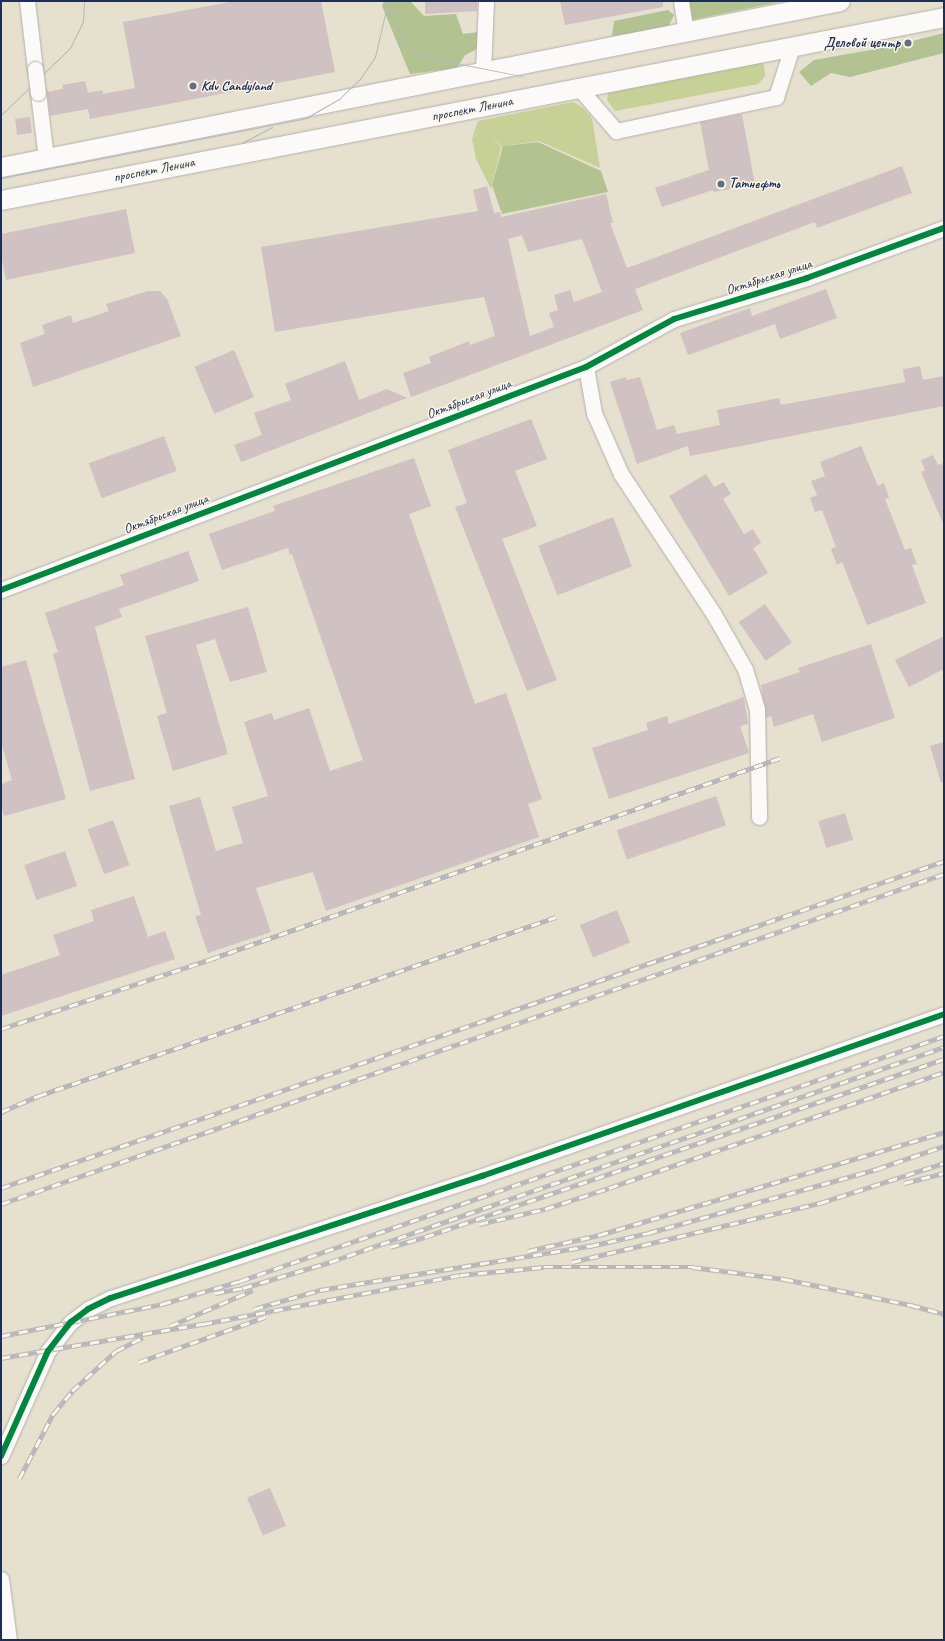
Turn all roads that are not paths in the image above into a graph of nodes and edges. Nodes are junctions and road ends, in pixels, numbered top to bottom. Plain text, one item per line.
1 (26, 1) edge
2 (486, 1) edge
3 (681, 1) edge
4 (840, 1) edge
5 (944, 17) edge
6 (686, 31) junction
7 (792, 47) junction
8 (483, 70) junction
9 (579, 88) junction
10 (46, 158) junction
11 (1, 167) edge
12 (1, 200) edge
13 (944, 228) edge
14 (586, 367) junction
15 (1, 590) edge
16 (759, 817) dead end
17 (944, 1014) edge
18 (2, 1457) edge
19 (1, 1579) edge
20 (4, 1606) edge
21 (9, 1640) edge

1 - 10 street, bridge
2 - 8 street
3 - 6 street
4 - 6 main road
5 - 7 main road, проспект Ленина
6 - 8 main road
7 - 9 main road, проспект Ленина
7 - 9 street
8 - 10 main road
9 - 12 main road, проспект Ленина
10 - 11 main road
13 - 14 street, Октябрьская улица
14 - 15 street, Октябрьская улица
14 - 16 street
17 - 18 street
19 - 20 street
20 - 21 street

